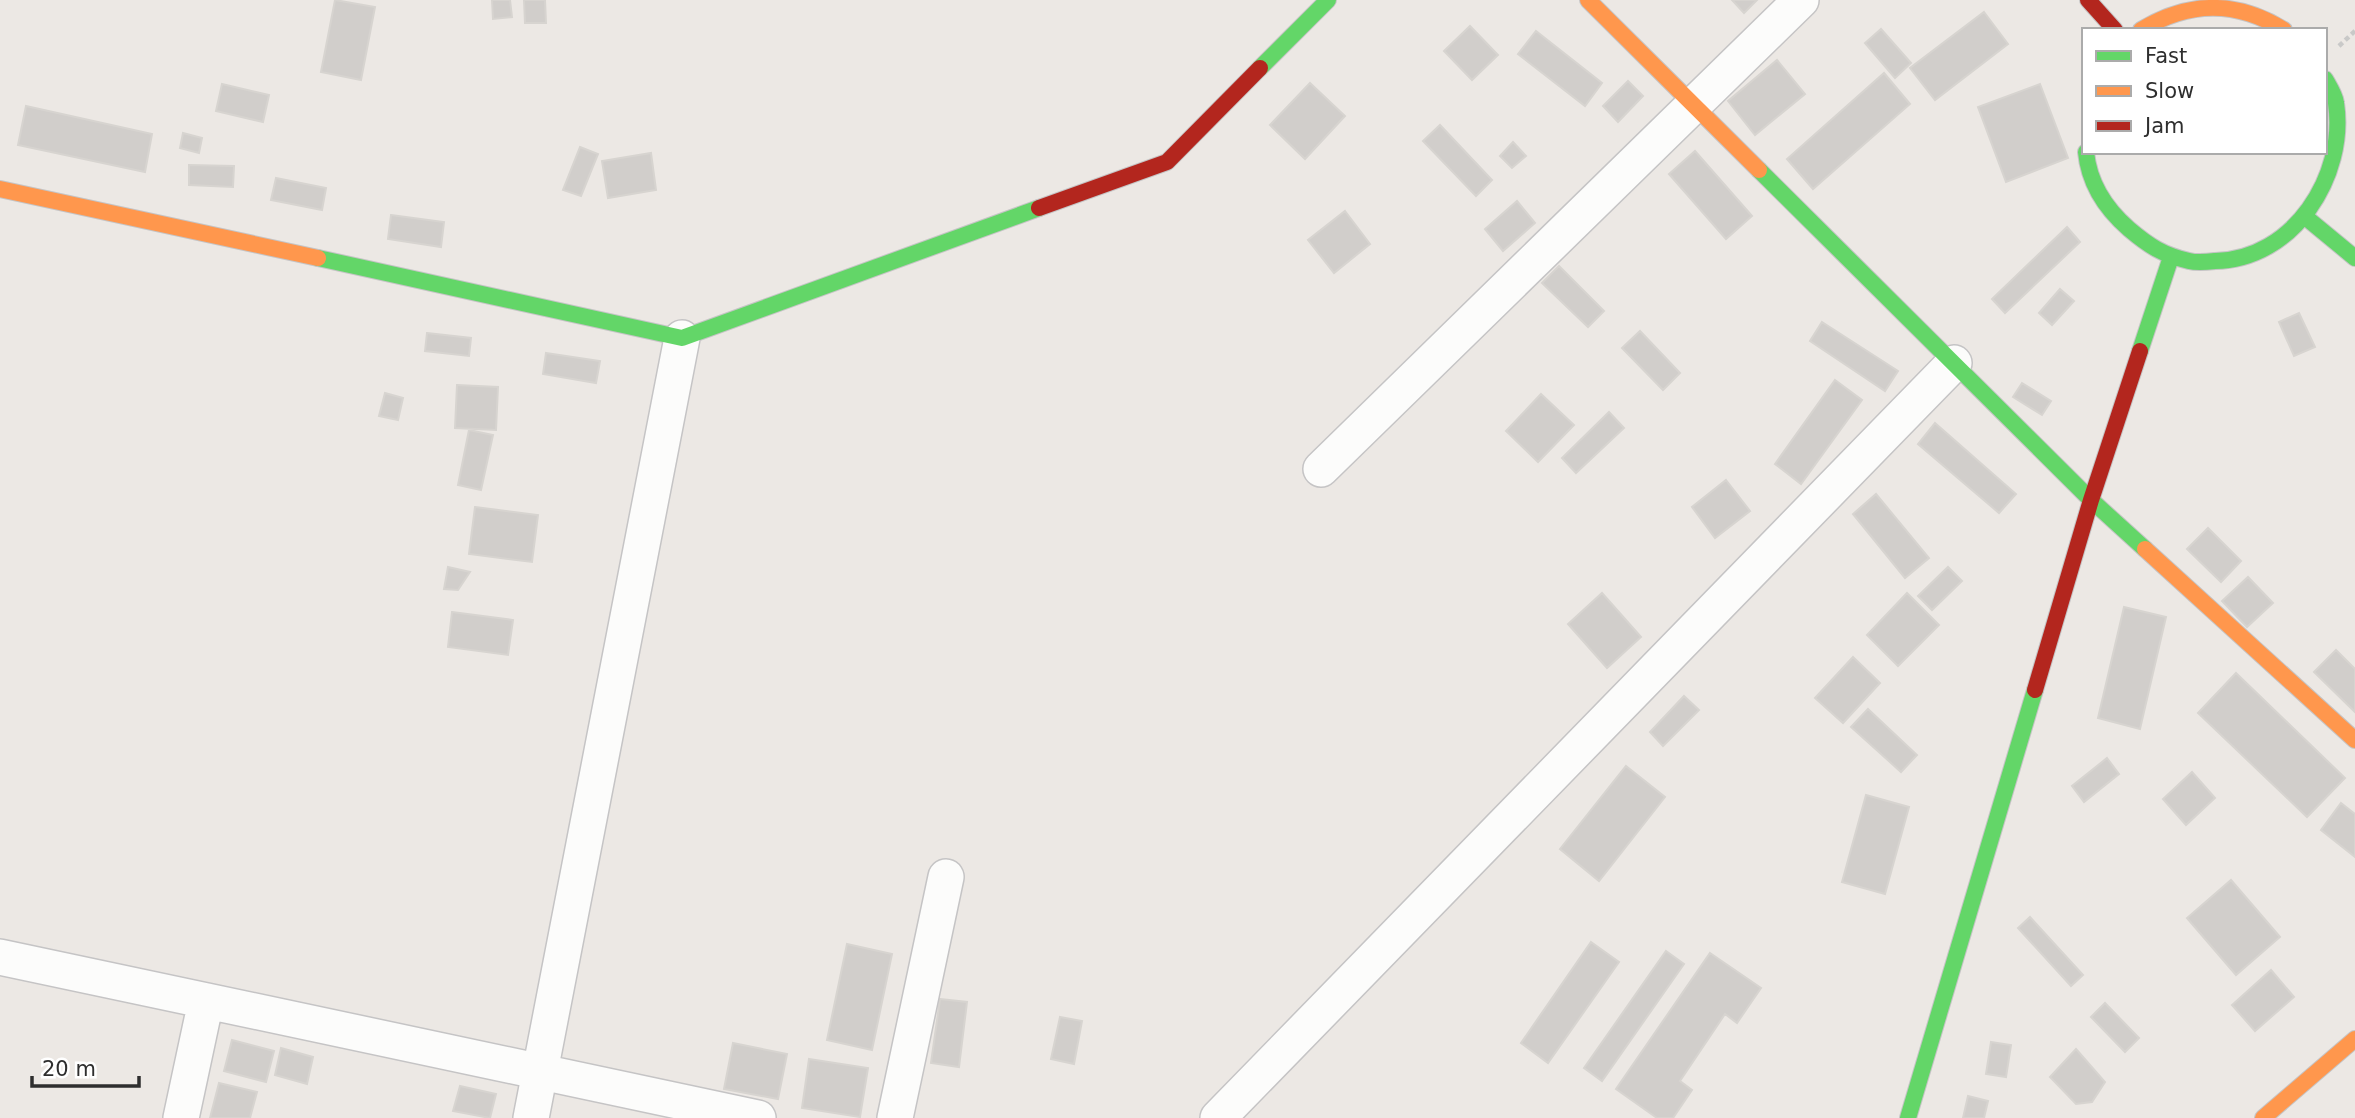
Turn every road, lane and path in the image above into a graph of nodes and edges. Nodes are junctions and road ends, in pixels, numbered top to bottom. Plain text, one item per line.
1 (1328, 0) edge
2 (1588, 0) edge
3 (1801, 0) edge
4 (2088, 0) edge
5 (2113, 28) edge
6 (2144, 28) edge
7 (2281, 28) edge
8 (2327, 83) edge
9 (1694, 105) junction
10 (2086, 154) edge
11 (0, 189) edge
12 (2309, 220) junction
13 (2171, 257) junction
14 (2355, 258) edge
15 (682, 338) junction
16 (1954, 363) junction
17 (1321, 469) dead end
18 (2091, 500) junction
19 (2355, 740) edge
20 (946, 877) dead end
21 (0, 957) edge
22 (206, 1001) junction
23 (2355, 1039) edge
24 (540, 1072) junction
25 (180, 1118) edge
26 (531, 1118) edge
27 (758, 1118) edge
28 (895, 1118) edge
29 (1218, 1118) edge
30 (1908, 1118) edge
31 (2263, 1118) edge

1 - 15 street
2 - 9 street
3 - 9 street
4 - 5 street
6 - 7 street
8 - 12 street
9 - 16 street
9 - 17 street
10 - 13 street
11 - 15 street
12 - 13 street
12 - 14 street
13 - 18 street
15 - 24 street
16 - 18 street
16 - 29 street
18 - 19 street
18 - 30 street
20 - 28 street
21 - 22 street
22 - 24 street
22 - 25 street
23 - 31 street
24 - 26 street
24 - 27 street

